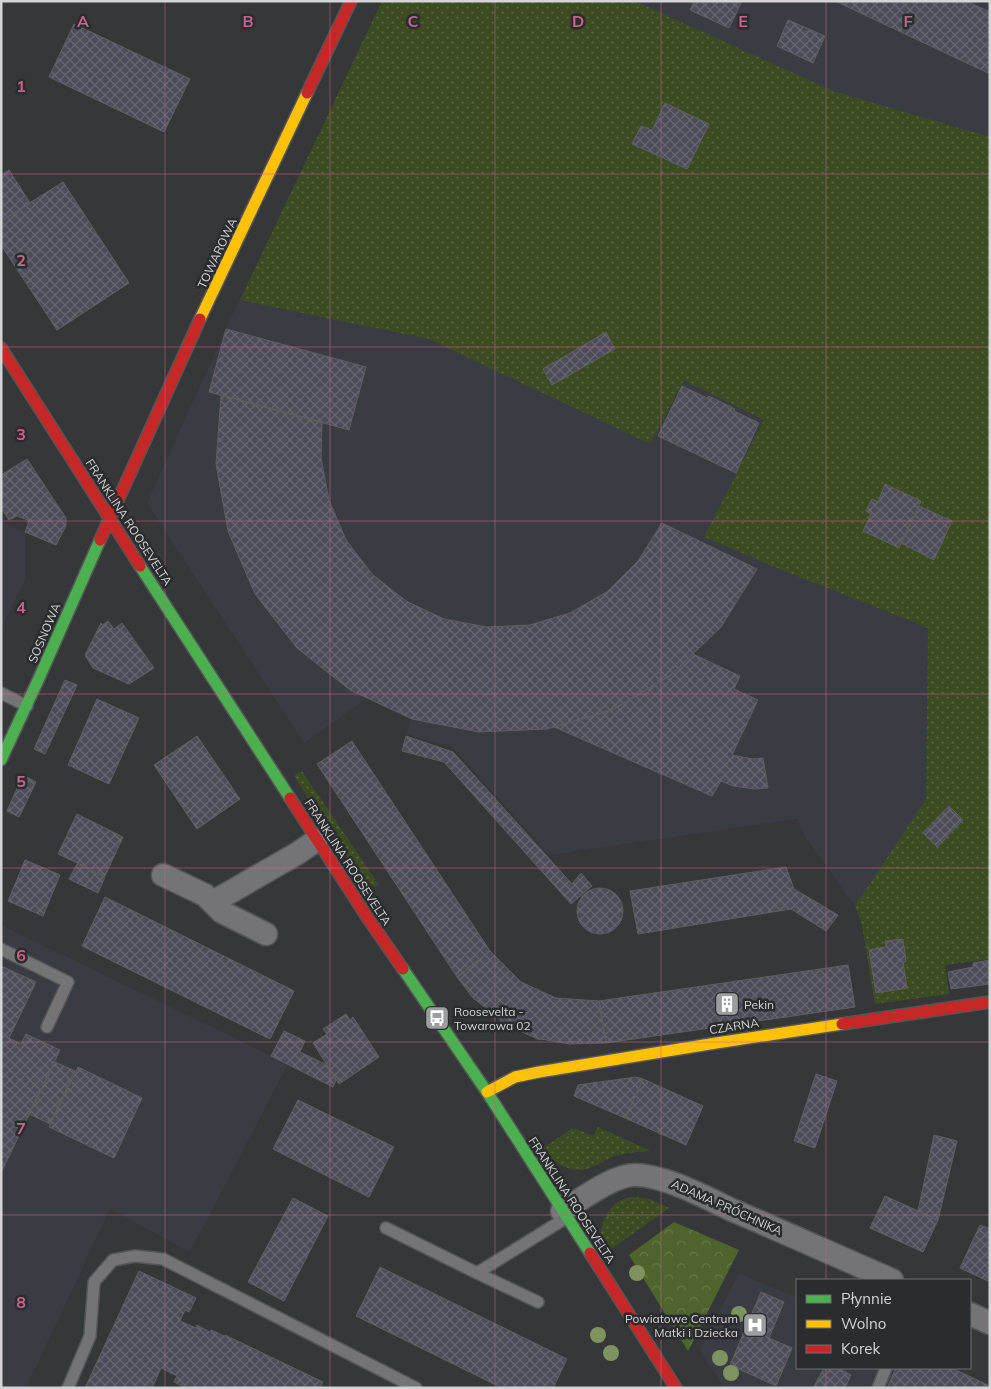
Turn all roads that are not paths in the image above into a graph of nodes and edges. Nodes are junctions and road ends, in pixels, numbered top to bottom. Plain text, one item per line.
1 (351, 1) edge
2 (1, 348) edge
3 (109, 517) junction
4 (1, 693) edge
5 (27, 706) junction
6 (1, 760) edge
7 (317, 840) junction
8 (163, 875) dead end
9 (213, 902) junction
10 (266, 934) dead end
11 (1, 949) edge
12 (990, 1002) edge
13 (47, 1028) dead end
14 (487, 1092) junction
15 (564, 1214) junction
16 (386, 1228) dead end
17 (477, 1273) junction
18 (890, 1279) edge
19 (538, 1302) dead end
20 (971, 1314) edge
21 (990, 1323) edge
22 (886, 1369) edge
23 (68, 1388) edge
24 (416, 1388) edge
25 (676, 1388) edge
26 (878, 1388) edge

1 - 3 street, TOWAROWA
2 - 3 street, FRANKLINA ROOSEVELTA
3 - 5 street, SOSNOWA
3 - 7 street, FRANKLINA ROOSEVELTA
4 - 5 lane
5 - 6 street, SOSNOWA
7 - 9 street
7 - 14 street, FRANKLINA ROOSEVELTA
8 - 9 street
9 - 10 street
11 - 13 lane
12 - 14 street, CZARNA
14 - 15 street, FRANKLINA ROOSEVELTA
15 - 17 lane
15 - 18 street, ADAMA PRÓCHNIKA
15 - 25 street, FRANKLINA ROOSEVELTA
16 - 17 lane
17 - 19 lane
20 - 21 street
22 - 26 lane
23 - 24 lane

